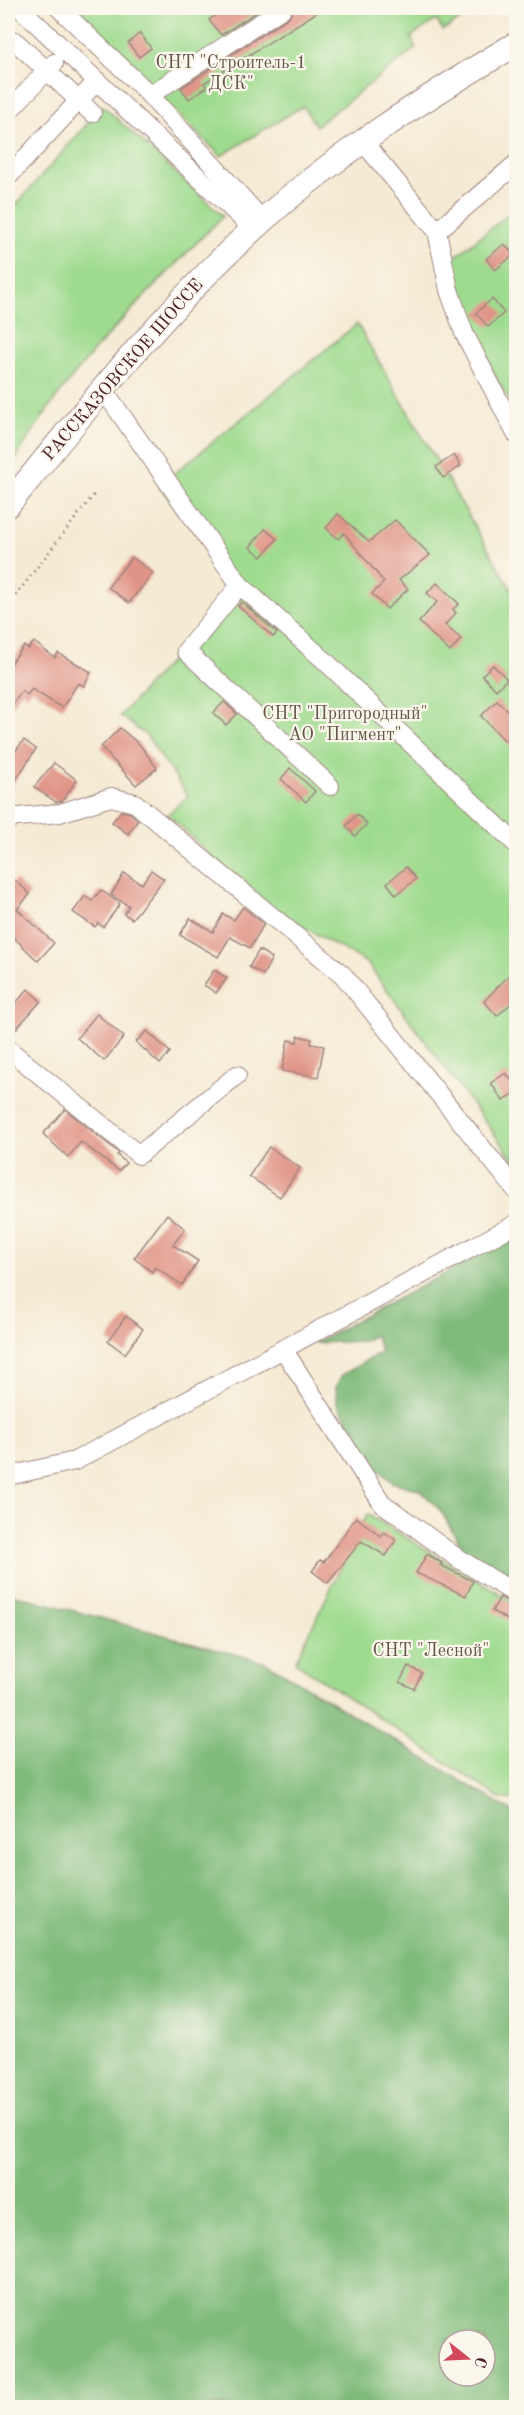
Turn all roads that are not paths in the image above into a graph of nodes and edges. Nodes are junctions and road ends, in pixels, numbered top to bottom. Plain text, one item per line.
1 (20, 8) edge
2 (59, 8) edge
3 (283, 8) edge
4 (34, 21) junction
5 (11, 45) edge
6 (513, 46) edge
7 (65, 51) junction
8 (47, 71) junction
9 (98, 81) junction
10 (150, 95) junction
11 (85, 107) junction
12 (8, 112) edge
13 (364, 143) junction
14 (516, 164) edge
15 (8, 177) edge
16 (258, 225) junction
17 (437, 231) junction
18 (102, 389) junction
19 (516, 434) edge
20 (8, 505) edge
21 (240, 585) junction
22 (330, 786) dead end
23 (8, 818) edge
24 (516, 844) edge
25 (8, 1049) edge
26 (237, 1076) dead end
27 (516, 1190) edge
28 (516, 1224) edge
29 (283, 1349) junction
30 (8, 1476) edge
31 (516, 1594) edge

1 - 4 street
2 - 10 street
3 - 10 street
4 - 5 street
4 - 7 street
5 - 8 street
6 - 13 main road, РАССКАЗОВСКОЕ ШОССЕ
7 - 8 street
7 - 9 street
8 - 11 street
8 - 12 street
9 - 11 street
9 - 16 street
10 - 16 street
11 - 15 street
13 - 16 main road, РАССКАЗОВСКОЕ ШОССЕ
13 - 17 street
14 - 17 street
16 - 18 main road, РАССКАЗОВСКОЕ ШОССЕ
17 - 19 street
18 - 20 main road, РАССКАЗОВСКОЕ ШОССЕ
18 - 21 street
21 - 22 street
21 - 24 street
23 - 27 street
25 - 26 street
28 - 29 street
29 - 30 street
29 - 31 street

